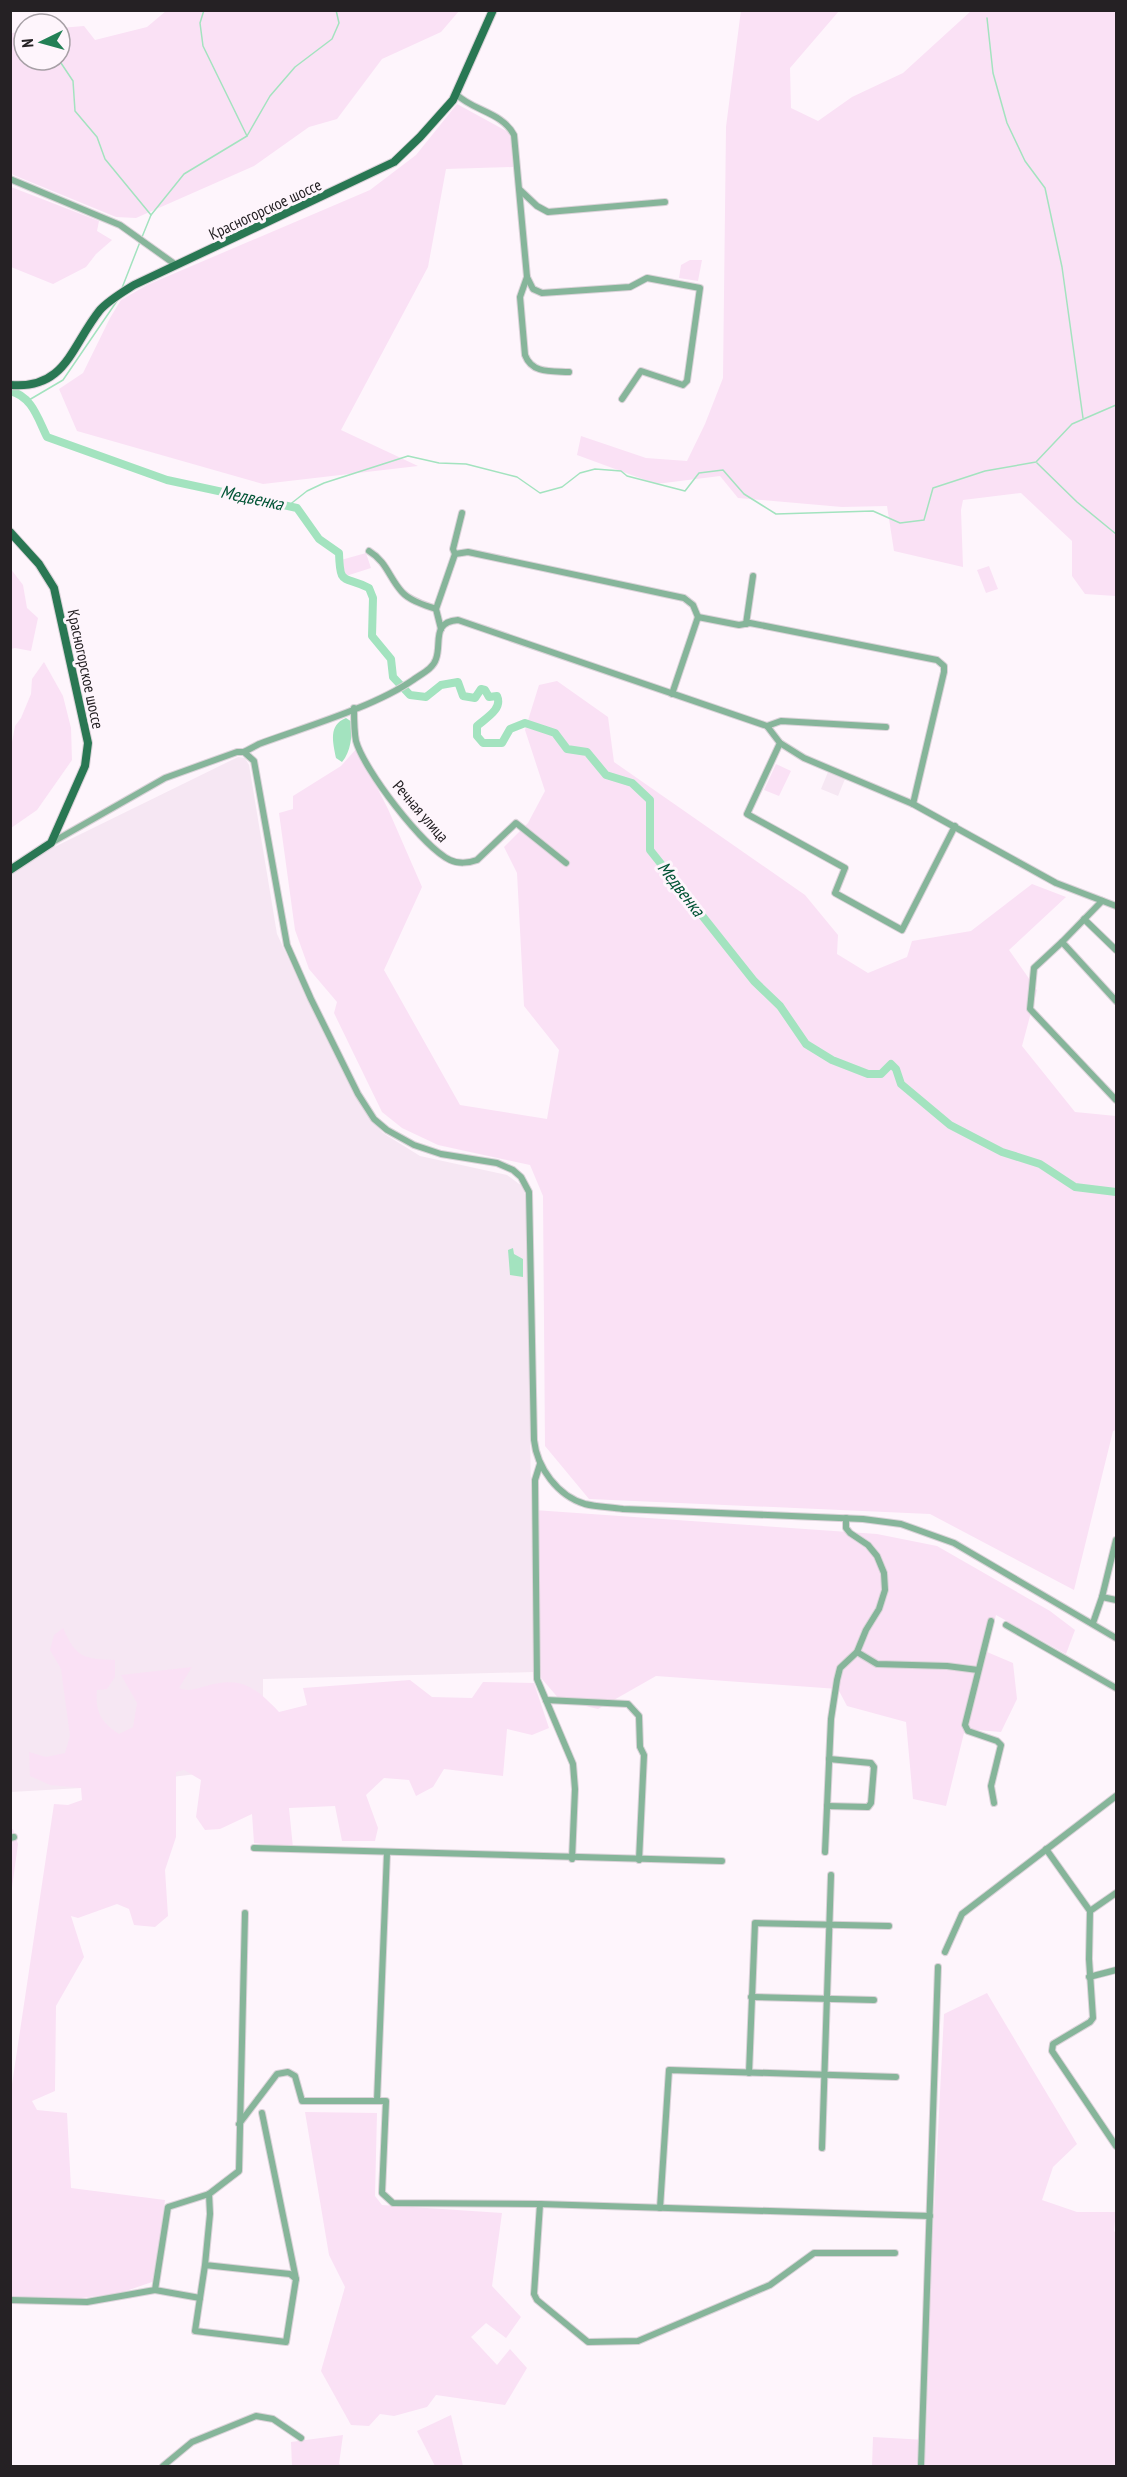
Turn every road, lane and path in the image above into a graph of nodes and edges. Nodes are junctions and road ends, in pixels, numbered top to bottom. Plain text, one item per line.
1 (493, 10) edge
2 (456, 94) junction
3 (10, 179) edge
4 (520, 189) junction
5 (666, 202) dead end
6 (176, 265) junction
7 (527, 277) junction
8 (569, 372) dead end
9 (10, 385) edge
10 (622, 399) dead end
11 (462, 513) dead end
12 (10, 532) edge
13 (369, 551) dead end
14 (455, 554) junction
15 (753, 576) dead end
16 (436, 609) junction
17 (698, 617) junction
18 (746, 624) junction
19 (441, 630) junction
20 (672, 694) junction
21 (354, 708) junction
22 (767, 726) junction
23 (886, 727) dead end
24 (780, 743) junction
25 (244, 752) junction
26 (913, 804) junction
27 (955, 825) junction
28 (51, 843) junction
29 (566, 863) dead end
30 (10, 870) edge
31 (1102, 901) junction
32 (1116, 906) edge
33 (1084, 919) junction
34 (1062, 942) junction
35 (1116, 950) edge
36 (1116, 1001) edge
37 (1116, 1100) edge
38 (540, 1464) junction
39 (846, 1518) junction
40 (1116, 1540) edge
41 (1102, 1596) junction
42 (1116, 1600) edge
43 (991, 1621) dead end
44 (1093, 1623) junction
45 (1006, 1625) dead end
46 (1116, 1638) edge
47 (857, 1652) junction
48 (978, 1670) junction
49 (1116, 1688) edge
50 (546, 1700) junction
51 (829, 1759) junction
52 (1116, 1796) edge
53 (994, 1803) dead end
54 (827, 1806) junction
55 (254, 1848) dead end
56 (1046, 1849) junction
57 (825, 1852) dead end
58 (387, 1853) junction
59 (572, 1858) junction
60 (639, 1860) junction
61 (722, 1862) dead end
62 (831, 1875) dead end
63 (1116, 1893) edge
64 (1090, 1911) junction
65 (245, 1913) dead end
66 (830, 1925) junction
67 (889, 1926) dead end
68 (945, 1952) dead end
69 (938, 1966) dead end
70 (1116, 1970) edge
71 (1089, 1977) junction
72 (751, 1997) junction
73 (828, 1999) junction
74 (874, 2000) dead end
75 (748, 2073) junction
76 (825, 2075) junction
77 (896, 2077) dead end
78 (377, 2101) junction
79 (262, 2113) dead end
80 (238, 2124) junction
81 (1116, 2146) edge
82 (822, 2148) dead end
83 (209, 2194) junction
84 (540, 2204) junction
85 (660, 2208) junction
86 (930, 2216) junction
87 (895, 2253) dead end
88 (205, 2265) junction
89 (296, 2278) junction
90 (155, 2290) junction
91 (200, 2298) junction
92 (10, 2300) edge
93 (301, 2438) dead end
94 (163, 2466) edge
95 (921, 2466) edge

1 - 2 main road, Красногорское шоссе
2 - 4 street
2 - 6 main road, Красногорское шоссе
3 - 6 street
4 - 5 street
4 - 7 street
6 - 9 main road, Красногорское шоссе
7 - 8 street
7 - 10 street
11 - 14 street
12 - 28 main road, Красногорское шоссе
13 - 16 street
14 - 16 street
14 - 17 street
15 - 18 street
16 - 19 street
17 - 18 street
17 - 20 street
18 - 26 street
19 - 20 street
19 - 21 street
20 - 22 street
21 - 25 street
21 - 29 street, Речная улица
22 - 23 street
22 - 24 street
24 - 26 street
24 - 27 street
25 - 28 street
25 - 38 street
26 - 27 street
27 - 31 street
28 - 30 main road
31 - 32 street
31 - 33 street
33 - 34 street
33 - 35 street
34 - 36 street
34 - 37 street
38 - 39 street
38 - 50 street
39 - 44 street
39 - 47 street
40 - 41 street
41 - 42 street
41 - 44 street
43 - 48 street
44 - 46 street
45 - 49 street
47 - 48 street
47 - 51 street
48 - 53 street
50 - 59 street
50 - 60 street
51 - 54 street
51 - 54 street
52 - 56 street
54 - 57 street
55 - 58 street
56 - 64 street
56 - 68 street
58 - 59 street
58 - 78 street
59 - 60 street
60 - 61 street
62 - 66 street
63 - 64 street
64 - 71 street
65 - 80 street
66 - 67 street
66 - 72 street
66 - 73 street
69 - 86 street
70 - 71 street
71 - 81 street
72 - 73 street
72 - 75 street
73 - 74 street
73 - 76 street
75 - 76 street
75 - 85 street
76 - 77 street
76 - 82 street
78 - 80 street
78 - 84 street
79 - 89 street
80 - 83 street
83 - 88 street
83 - 90 street
84 - 85 street
84 - 87 street
85 - 86 street
86 - 95 street
88 - 89 street
88 - 91 street
89 - 91 street
90 - 91 street
90 - 92 street
93 - 94 street

